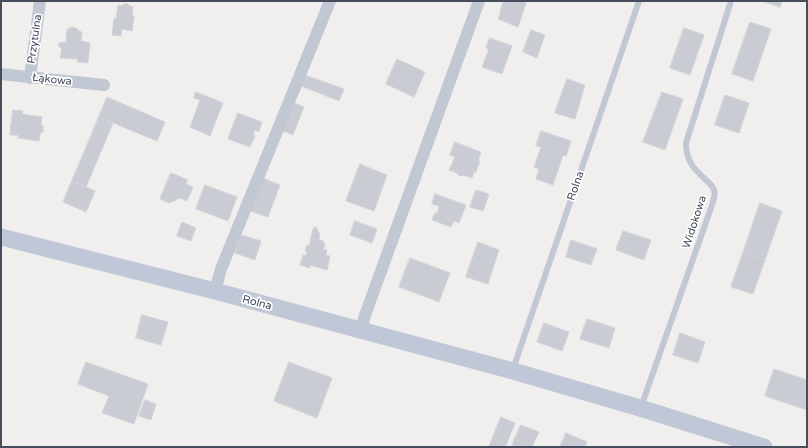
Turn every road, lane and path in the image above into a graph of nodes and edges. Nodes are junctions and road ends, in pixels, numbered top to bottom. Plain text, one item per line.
1 (40, 1) edge
2 (330, 1) edge
3 (479, 1) edge
4 (639, 1) edge
5 (730, 1) edge
6 (1, 74) edge
7 (30, 78) junction
8 (104, 86) dead end
9 (1, 237) edge
10 (215, 292) junction
11 (362, 331) junction
12 (513, 371) junction
13 (640, 408) junction
14 (764, 447) edge

1 - 7 street, Przytulna
2 - 10 street
3 - 11 street
4 - 12 lane, Rolna
5 - 13 lane, Widokowa
6 - 7 street, Łąkowa
7 - 8 street, Łąkowa
9 - 10 street, Rolna
10 - 11 street, Rolna
11 - 12 street, Rolna
12 - 13 street, Rolna
13 - 14 street, Rolna

